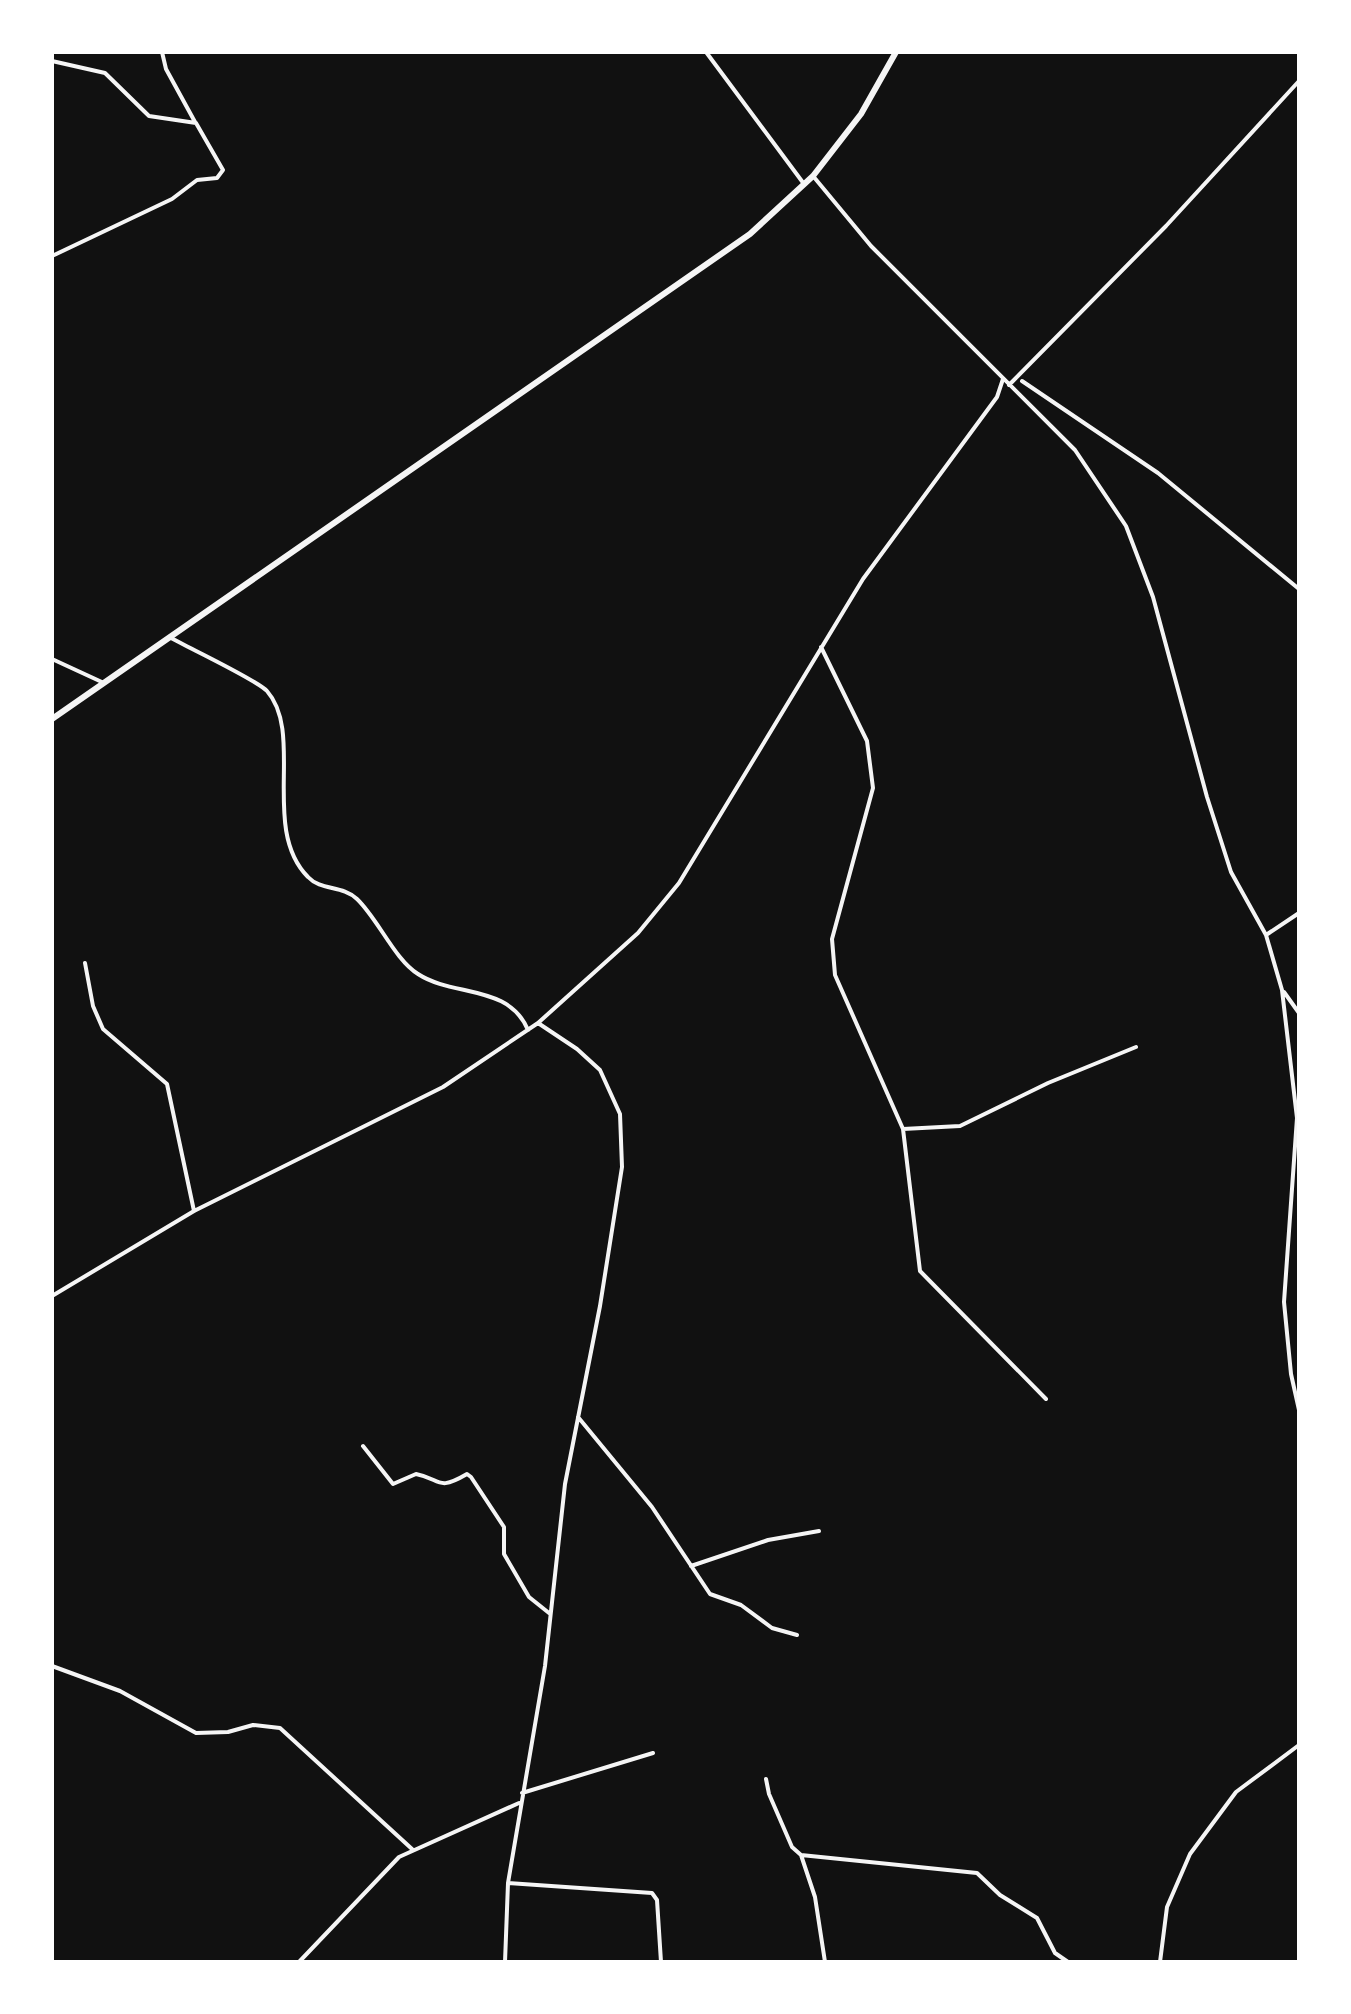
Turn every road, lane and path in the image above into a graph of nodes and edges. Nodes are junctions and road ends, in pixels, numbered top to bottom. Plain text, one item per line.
1 (162, 52) edge
2 (706, 52) edge
3 (896, 52) edge
4 (52, 61) edge
5 (1299, 81) edge
6 (196, 123) junction
7 (813, 176) junction
8 (804, 184) junction
9 (52, 256) edge
10 (1003, 379) junction
11 (1022, 381) dead end
12 (1009, 385) junction
13 (1299, 589) edge
14 (171, 638) junction
15 (821, 647) junction
16 (52, 659) edge
17 (104, 683) junction
18 (52, 719) edge
19 (1299, 913) edge
20 (1266, 935) junction
21 (85, 963) dead end
22 (1282, 990) junction
23 (1299, 1013) edge
24 (538, 1023) junction
25 (528, 1030) junction
26 (1136, 1047) dead end
27 (903, 1129) junction
28 (194, 1211) junction
29 (52, 1296) edge
30 (1046, 1399) dead end
31 (1299, 1410) edge
32 (578, 1417) junction
33 (363, 1446) dead end
34 (819, 1531) dead end
35 (691, 1566) junction
36 (549, 1613) junction
37 (797, 1635) dead end
38 (52, 1666) edge
39 (1299, 1745) edge
40 (653, 1753) dead end
41 (766, 1779) dead end
42 (522, 1793) junction
43 (520, 1802) junction
44 (412, 1849) junction
45 (801, 1855) junction
46 (508, 1883) junction
47 (299, 1962) edge
48 (505, 1962) edge
49 (661, 1962) edge
50 (825, 1962) edge
51 (1068, 1962) edge
52 (1160, 1962) edge

1 - 6 street
2 - 8 street
3 - 7 main road
4 - 6 street
5 - 12 street
6 - 9 street
7 - 8 main road
7 - 10 street
8 - 14 main road
10 - 12 street
10 - 15 street
11 - 13 street
12 - 20 street
14 - 17 main road
14 - 25 street
15 - 24 street
15 - 27 street
16 - 17 street
17 - 18 main road
19 - 20 street
20 - 22 street
21 - 28 street
22 - 23 street
22 - 31 street
24 - 25 street
24 - 32 street
25 - 28 street
26 - 27 street
27 - 30 street
28 - 29 street
32 - 35 street
32 - 36 street
33 - 36 street
34 - 35 street
35 - 37 street
36 - 42 street
38 - 44 street
39 - 52 street
40 - 42 street
41 - 45 street
42 - 43 street
43 - 44 street
43 - 46 street
44 - 47 street
45 - 50 street
45 - 51 street
46 - 48 street
46 - 49 street

